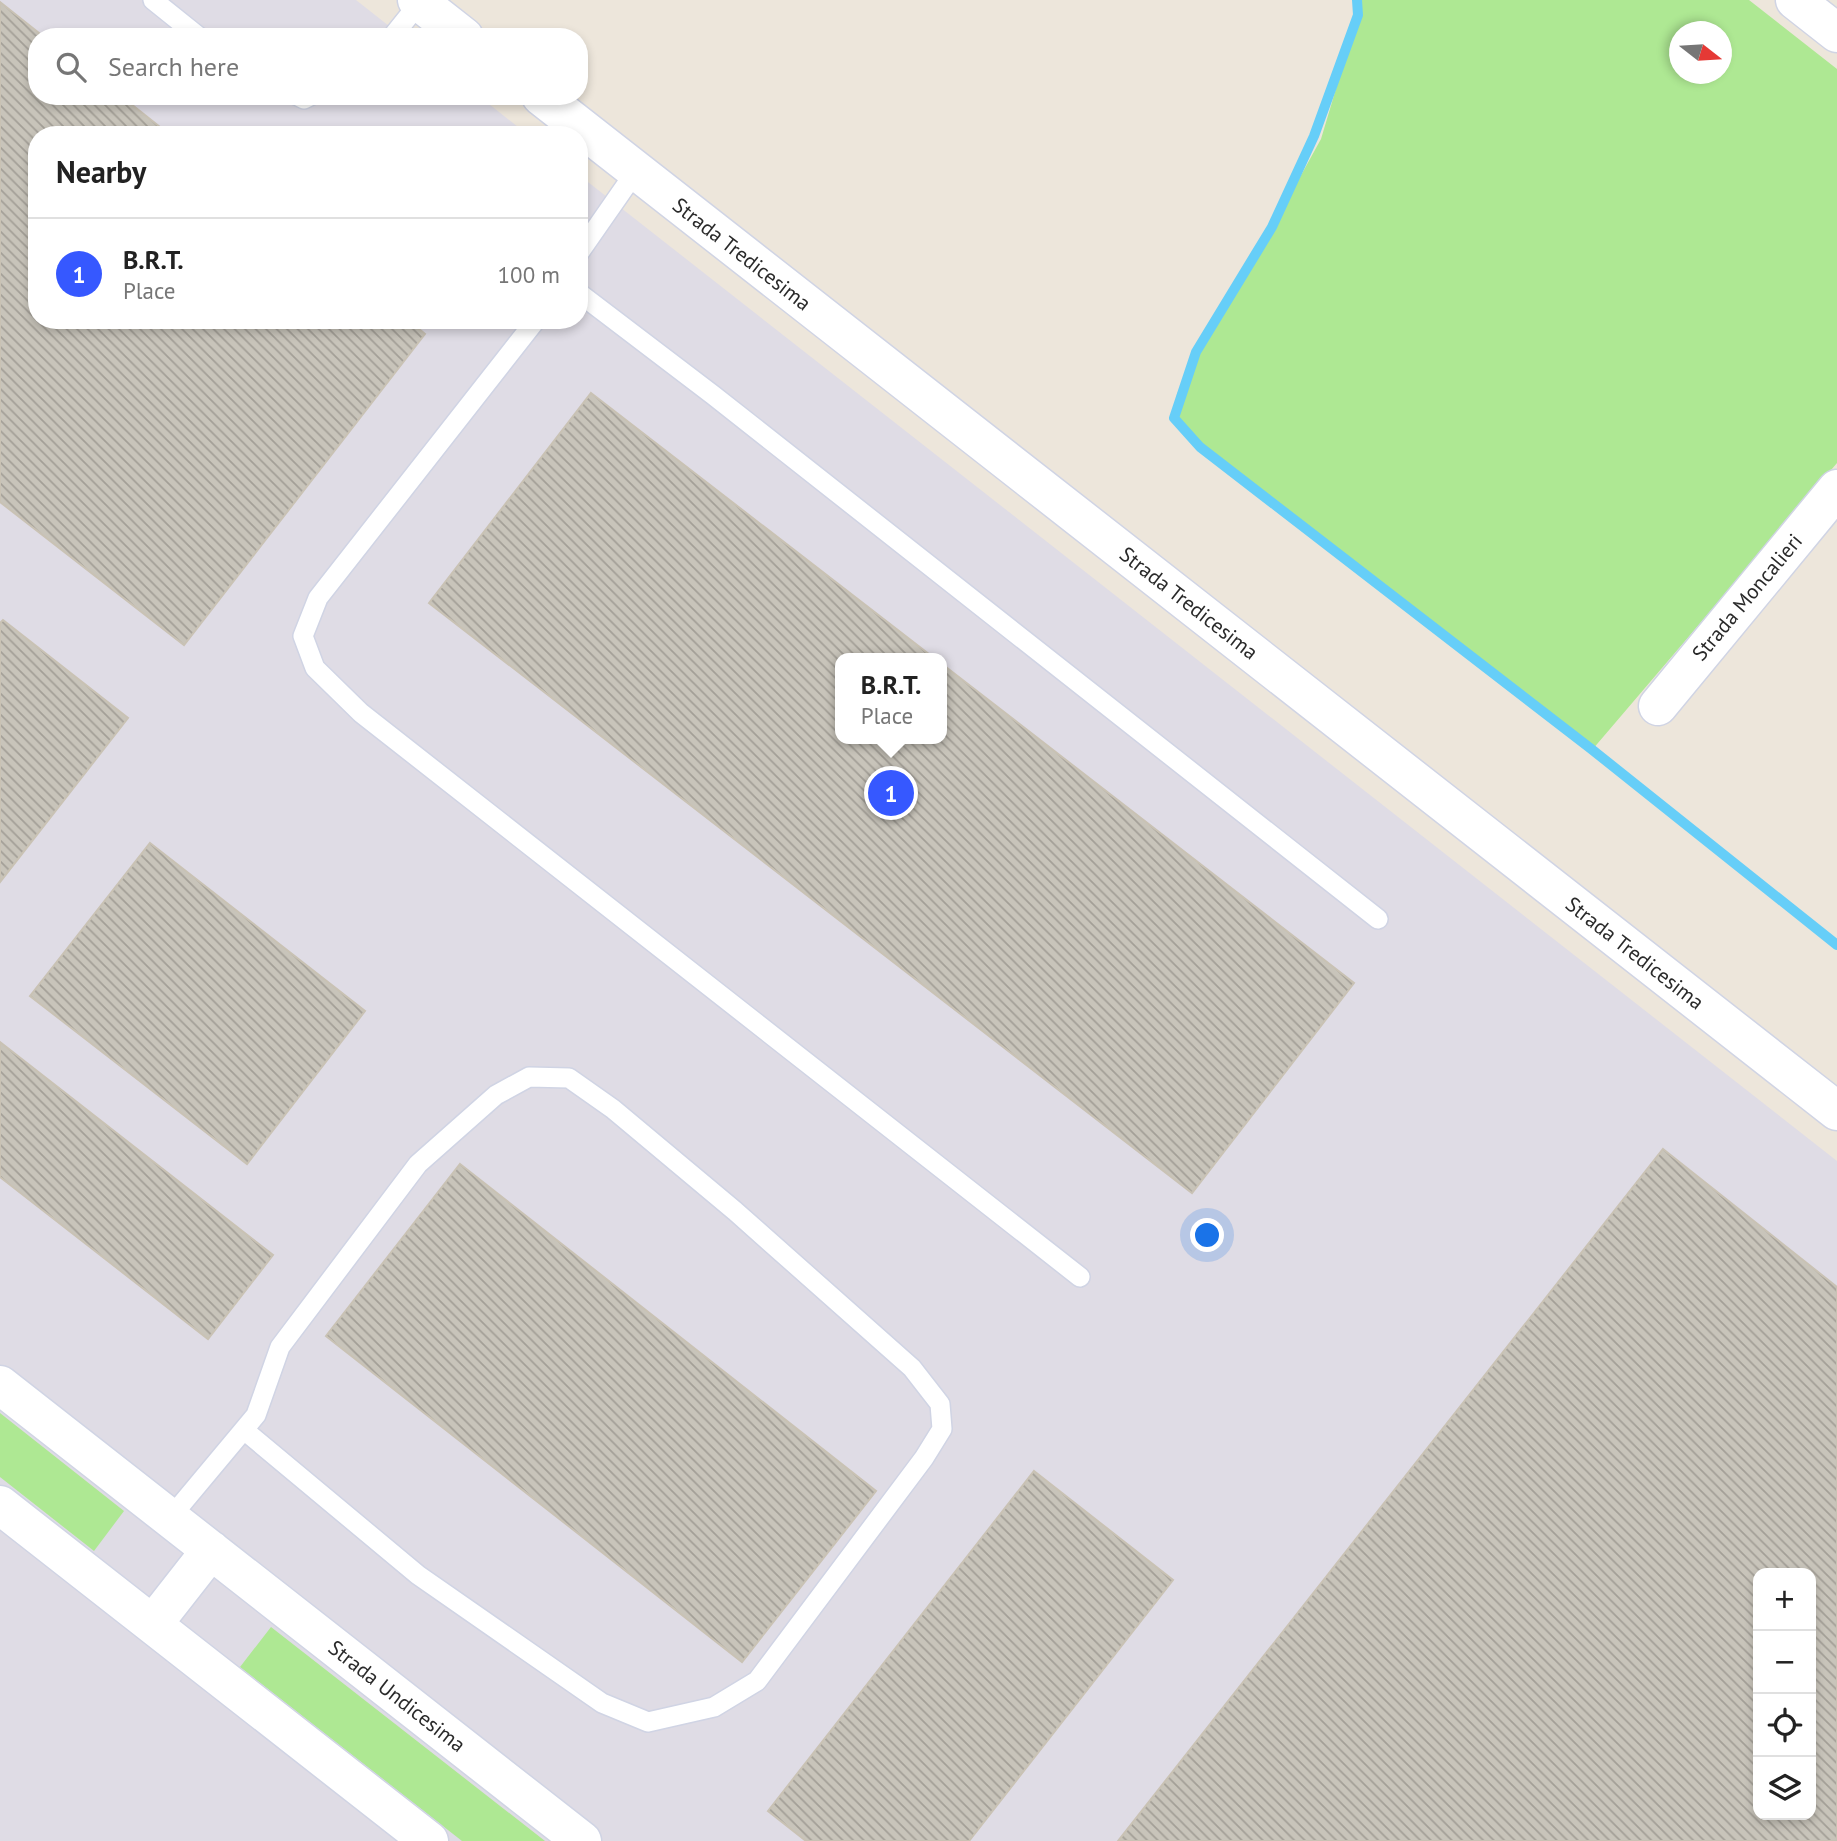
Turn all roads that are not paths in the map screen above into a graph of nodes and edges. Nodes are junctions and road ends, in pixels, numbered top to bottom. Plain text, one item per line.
1 (153, 0) edge
2 (1795, 0) edge
3 (419, 1) edge
4 (189, 28) edge
5 (399, 28) edge
6 (453, 28) edge
7 (1837, 33) edge
8 (552, 105) edge
9 (579, 126) edge
10 (588, 133) edge
11 (636, 171) junction
12 (588, 240) edge
13 (588, 300) edge
14 (529, 329) edge
15 (1837, 489) edge
16 (1658, 706) dead end
17 (1378, 919) dead end
18 (1837, 1111) edge
19 (1080, 1277) dead end
20 (0, 1385) edge
21 (244, 1430) junction
22 (0, 1505) edge
23 (170, 1518) junction
24 (211, 1550) junction
25 (153, 1624) junction
26 (429, 1841) edge
27 (582, 1841) edge

1 - 4 lane
2 - 7 street
3 - 5 lane
3 - 6 street
8 - 9 street, Strada Tredicesima
10 - 11 street, Strada Tredicesima
11 - 12 lane
11 - 18 street, Strada Tredicesima
13 - 17 lane
14 - 19 lane
15 - 16 street, Strada Moncalieri
20 - 23 street, Strada Undicesima
21 - 21 lane
21 - 23 lane
22 - 25 street
23 - 24 street, Strada Undicesima
24 - 25 street
24 - 27 street, Strada Undicesima
25 - 26 street

